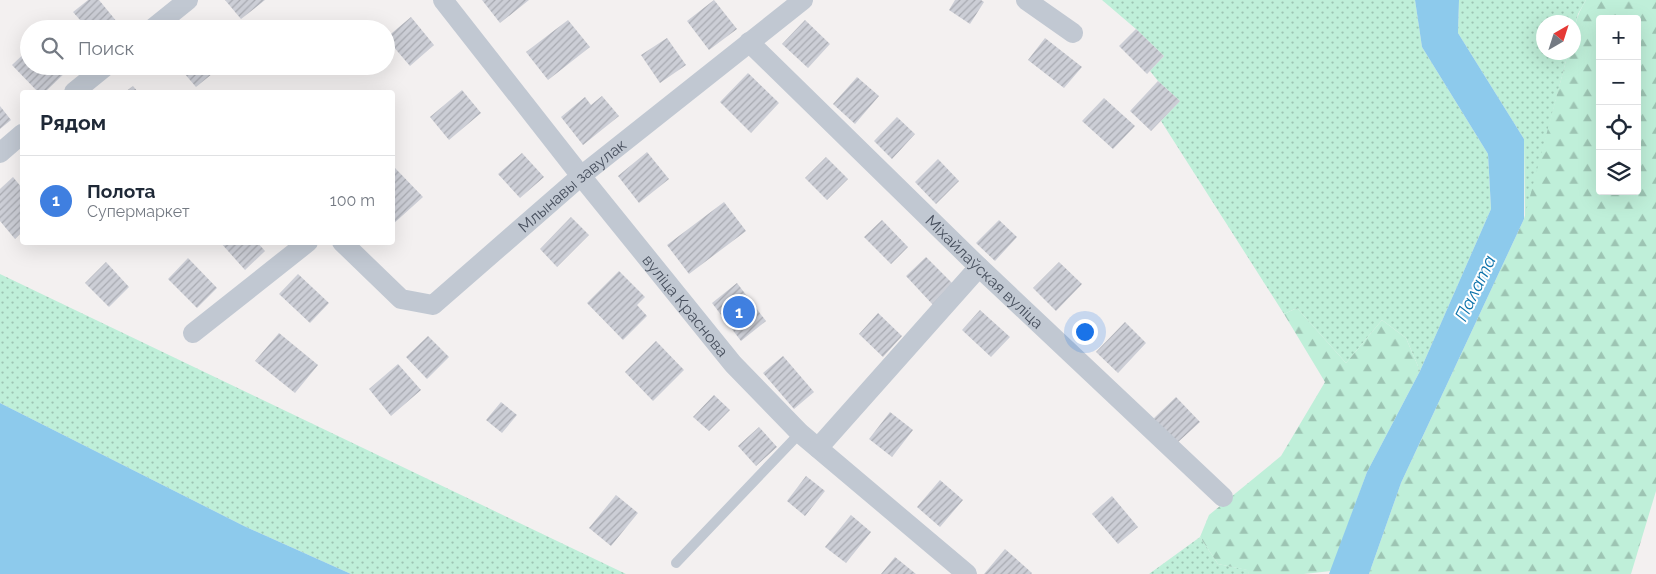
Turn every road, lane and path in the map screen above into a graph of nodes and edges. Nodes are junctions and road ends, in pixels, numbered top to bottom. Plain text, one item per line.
1 (188, 0) edge
2 (442, 0) edge
3 (802, 0) edge
4 (1026, 0) edge
5 (163, 20) edge
6 (1073, 33) dead end
7 (749, 42) junction
8 (95, 75) edge
9 (76, 90) edge
10 (20, 136) edge
11 (0, 153) edge
12 (581, 176) junction
13 (304, 245) edge
14 (345, 245) edge
15 (979, 267) junction
16 (193, 333) dead end
17 (800, 433) junction
18 (818, 448) junction
19 (1223, 497) dead end
20 (676, 564) dead end
21 (967, 574) edge

1 - 5 street
2 - 12 street, вуліца Краснова
3 - 7 street, Млынавы завулак
4 - 6 street
7 - 12 street, Млынавы завулак
7 - 15 street, Міхайлаўская вуліца
8 - 9 street
10 - 11 street
12 - 14 street, Млынавы завулак
12 - 17 street, вуліца Краснова
13 - 16 street
15 - 18 street
15 - 19 street, Міхайлаўская вуліца
17 - 18 street, вуліца Краснова
17 - 20 lane
18 - 21 street, вуліца Краснова

